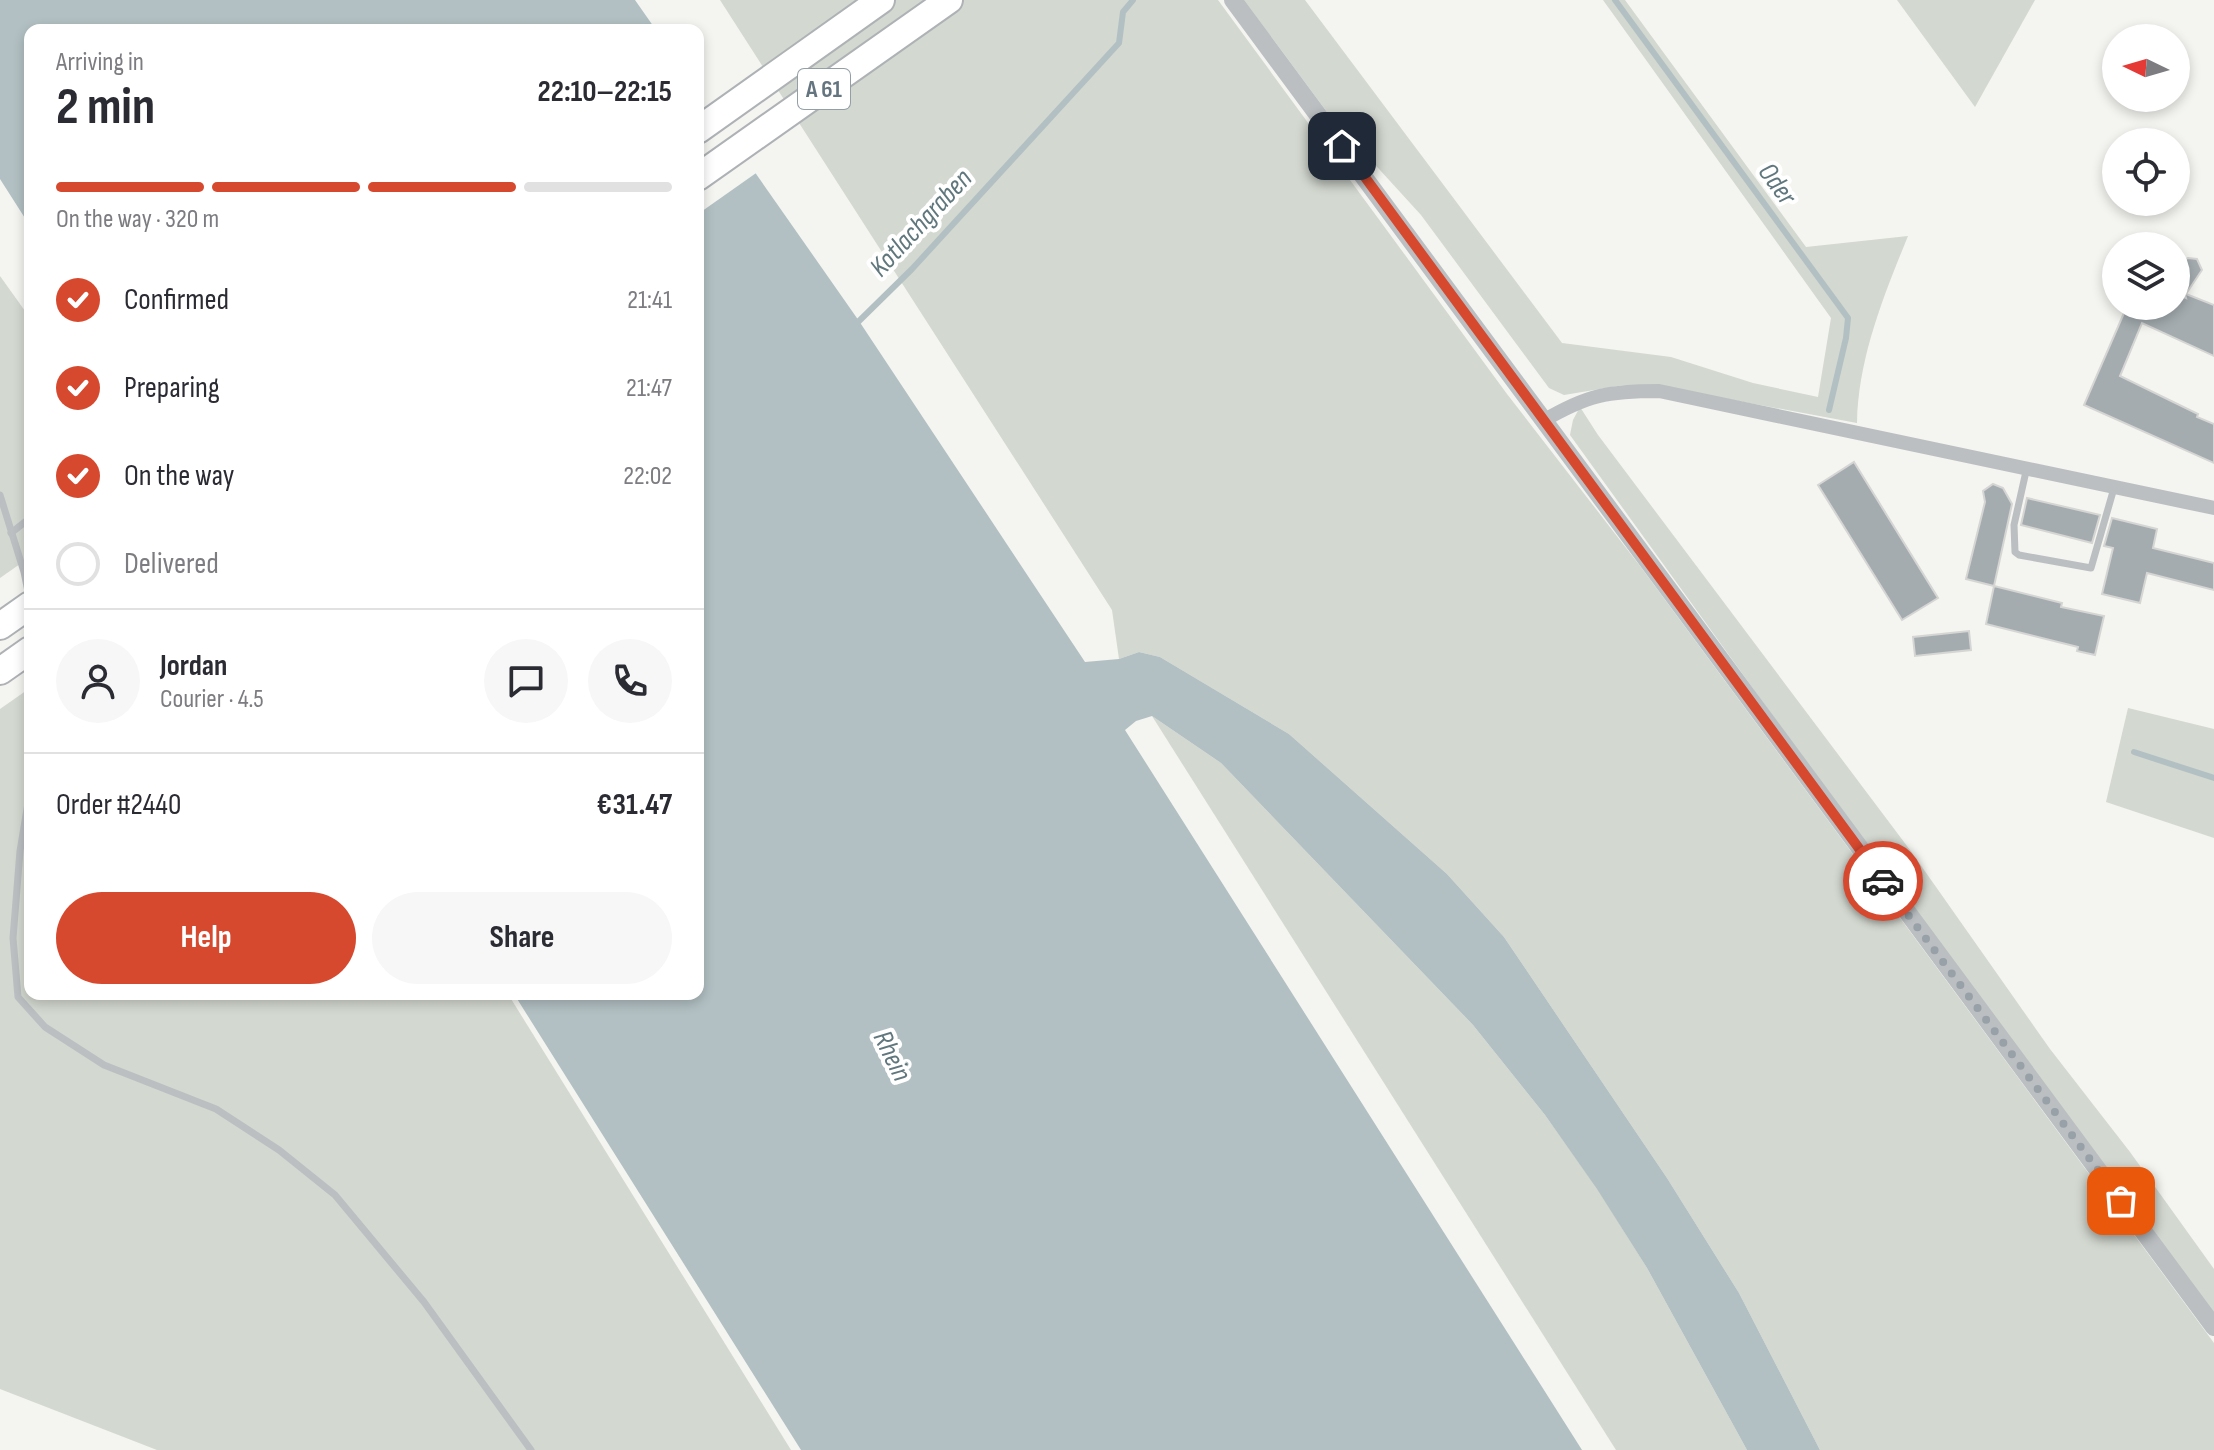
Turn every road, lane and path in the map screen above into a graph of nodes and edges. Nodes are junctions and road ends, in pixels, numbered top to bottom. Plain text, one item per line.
1 (881, 0) edge
2 (949, 0) edge
3 (1233, 0) edge
4 (704, 126) edge
5 (704, 173) edge
6 (1543, 421) junction
7 (2027, 467) junction
8 (2115, 486) junction
9 (0, 495) edge
10 (2214, 508) edge
11 (24, 523) edge
12 (11, 533) junction
13 (24, 572) edge
14 (24, 608) edge
15 (0, 626) edge
16 (24, 654) edge
17 (0, 671) edge
18 (24, 827) edge
19 (2214, 1327) edge
20 (531, 1450) edge

1 - 4 highway, A 61
2 - 5 highway, A 61
3 - 6 street
6 - 7 street
6 - 19 street
7 - 8 street
7 - 8 lane
8 - 10 street
9 - 12 lane
11 - 12 lane
12 - 13 lane
14 - 15 highway
16 - 17 highway
18 - 20 lane

